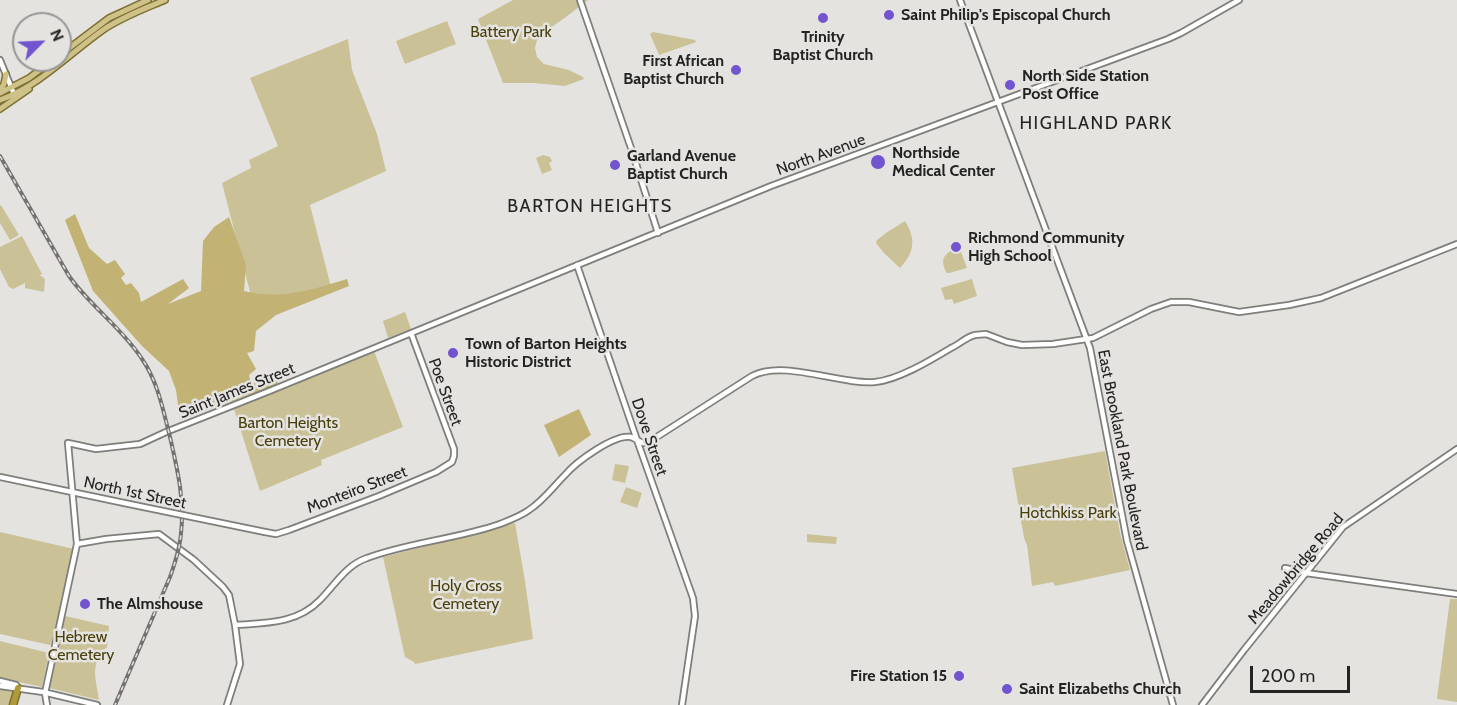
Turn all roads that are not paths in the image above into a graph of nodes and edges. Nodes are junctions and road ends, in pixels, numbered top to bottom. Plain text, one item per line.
1 (148, 0) edge
2 (165, 0) edge
3 (580, 0) edge
4 (960, 0) edge
5 (1239, 0) edge
6 (72, 46) edge
7 (0, 60) edge
8 (37, 72) edge
9 (6, 74) junction
10 (46, 74) junction
11 (0, 91) edge
12 (13, 91) junction
13 (0, 100) edge
14 (999, 102) junction
15 (0, 110) edge
16 (658, 233) junction
17 (1457, 244) edge
18 (578, 265) junction
19 (411, 333) junction
20 (1087, 339) junction
21 (637, 440) junction
22 (1457, 449) edge
23 (453, 459) joint
24 (0, 477) edge
25 (73, 493) junction
26 (265, 532) joint
27 (77, 544) junction
28 (1286, 568) dead end
29 (1306, 573) junction
30 (1457, 594) edge
31 (235, 625) junction
32 (0, 681) edge
33 (0, 686) edge
34 (18, 688) junction
35 (45, 693) junction
36 (94, 704) edge
37 (13, 705) edge
38 (48, 705) edge
39 (227, 705) edge
40 (682, 705) edge
41 (1173, 705) edge
42 (1202, 705) edge

1 - 6 main road
2 - 10 main road
3 - 16 street
4 - 14 street, East Brookland Park Boulevard
5 - 14 street, North Avenue
7 - 9 street
8 - 12 main road
9 - 11 main road
9 - 12 street
10 - 12 main road
10 - 15 main road
11 - 12 main road
12 - 13 main road
14 - 16 street, North Avenue
14 - 20 street, East Brookland Park Boulevard
16 - 18 street, North Avenue
17 - 20 street
18 - 19 street, North Avenue
18 - 21 street, Dove Street
19 - 23 street, Poe Street
19 - 25 street, Saint James Street
20 - 21 street
20 - 41 street, East Brookland Park Boulevard
21 - 31 street
21 - 40 street, Dove Street
22 - 29 street, Meadowbridge Road
23 - 26 street, Monteiro Street
24 - 25 street, North 1st Street
25 - 26 street, North 1st Street, bridge
25 - 27 street
27 - 31 street
27 - 35 street
28 - 29 street
29 - 30 street
29 - 42 street, Meadowbridge Road
31 - 39 street
32 - 34 street
33 - 34 street
34 - 35 street
34 - 37 highway
35 - 36 street
35 - 38 street

